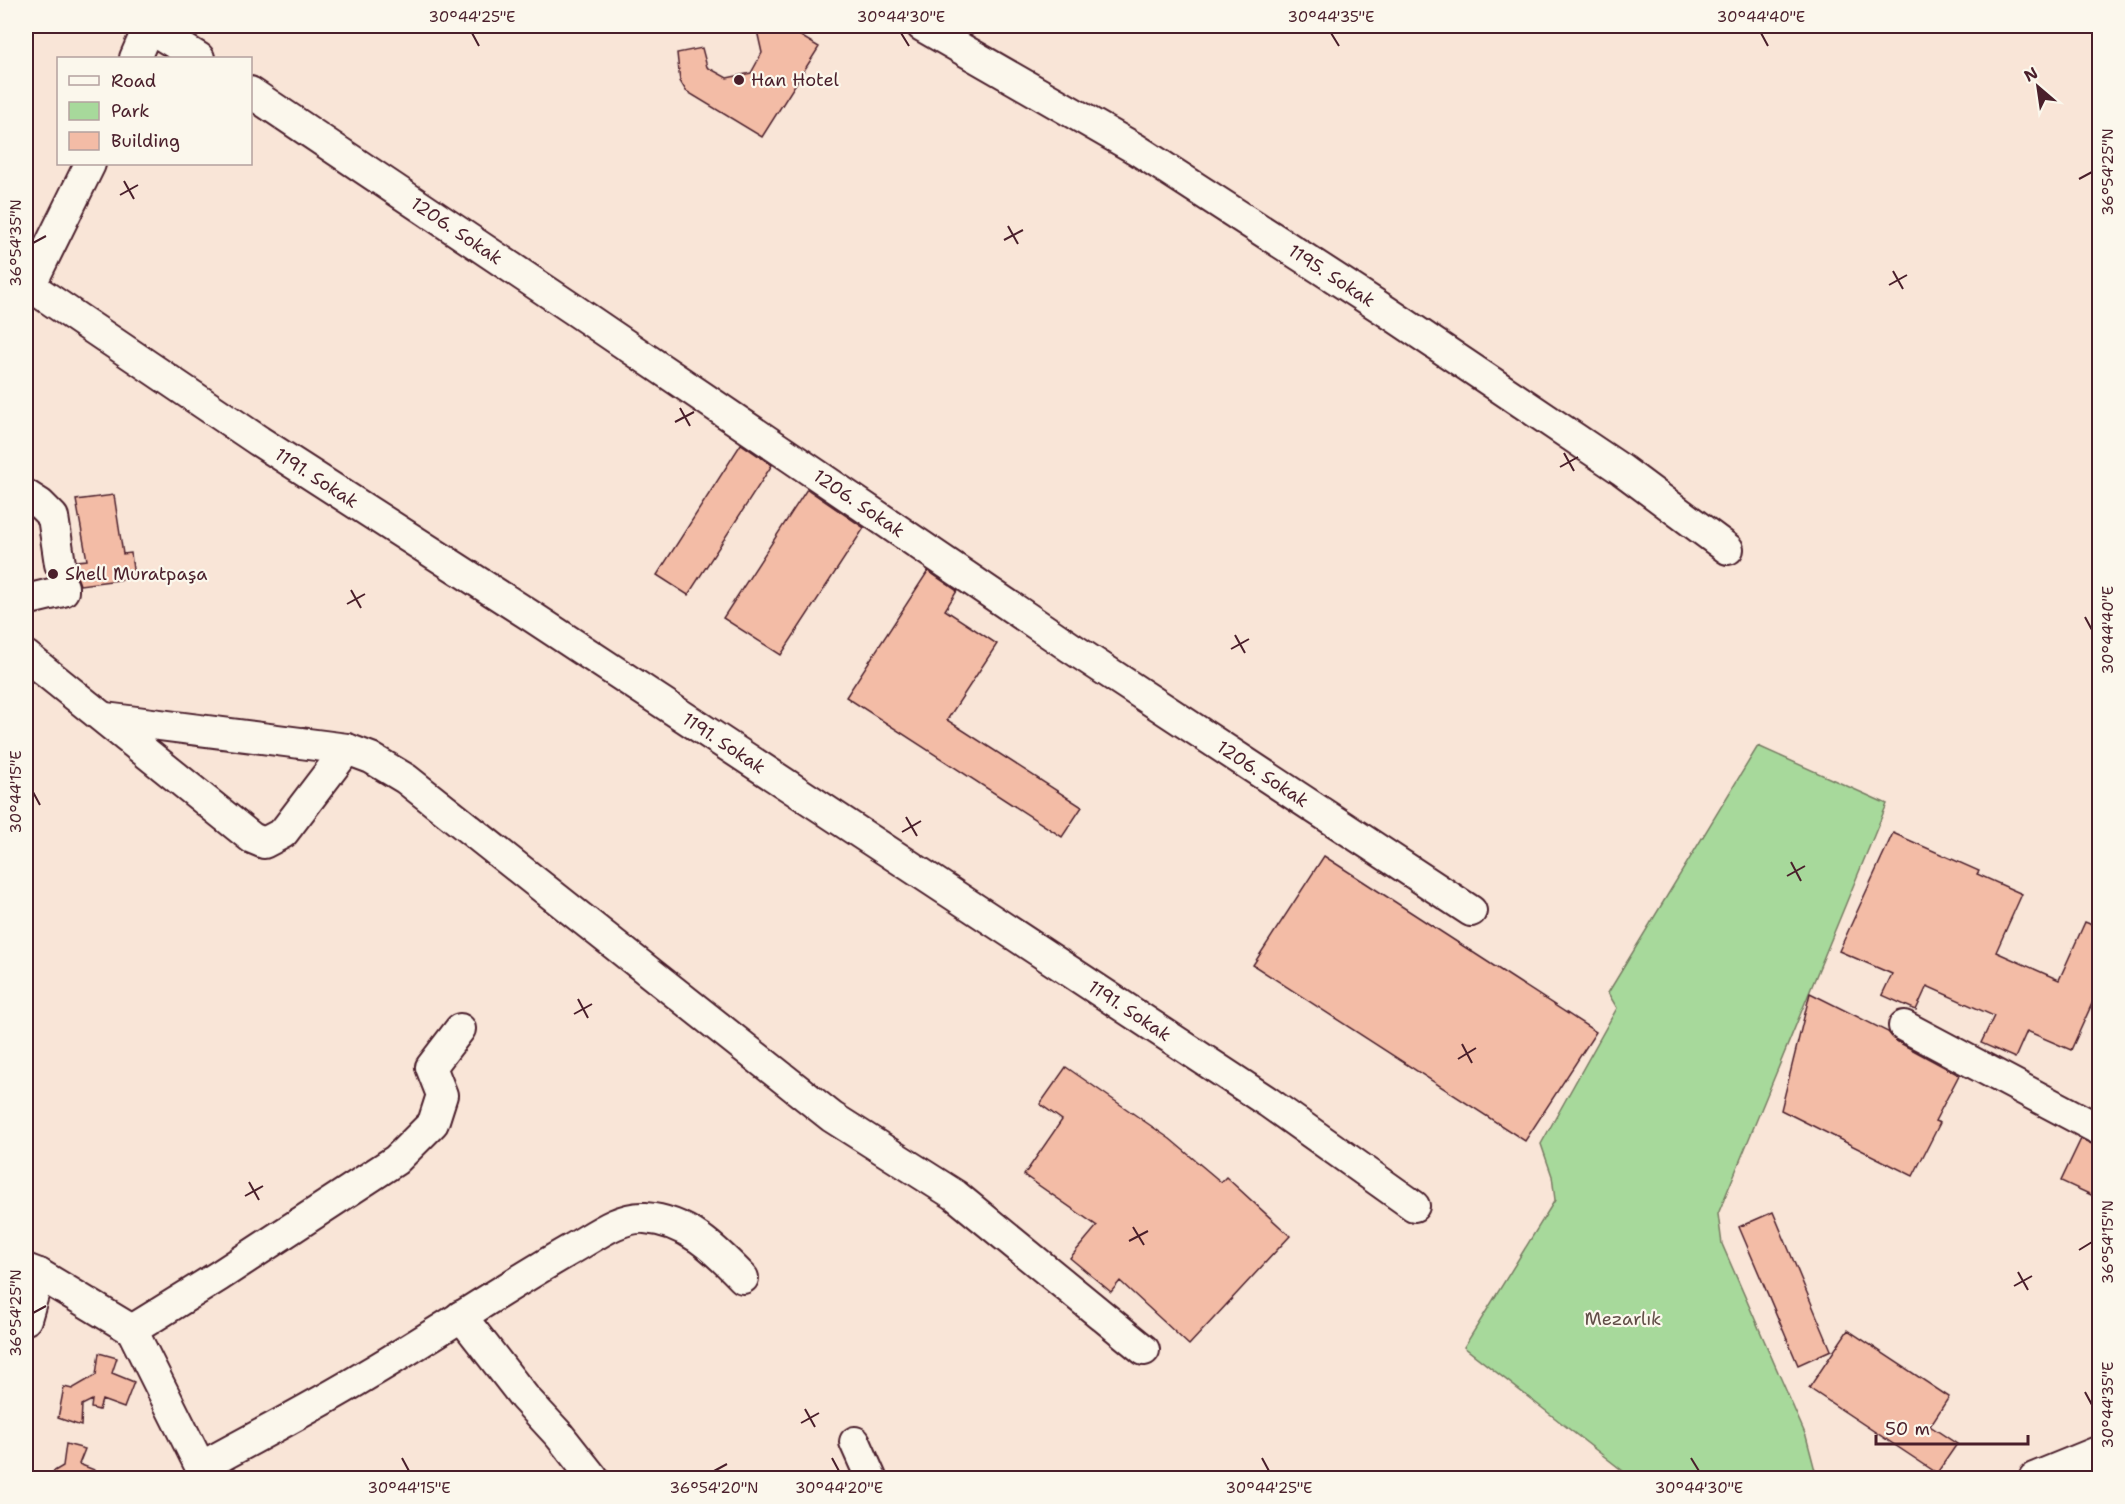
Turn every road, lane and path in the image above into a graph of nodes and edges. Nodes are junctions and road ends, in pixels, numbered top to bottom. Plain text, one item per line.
1 (149, 26) edge
2 (922, 26) edge
3 (135, 57) edge
4 (197, 57) edge
5 (252, 93) edge
6 (90, 165) edge
7 (28, 290) edge
8 (26, 495) edge
9 (1728, 549) dead end
10 (26, 600) edge
11 (26, 656) edge
12 (105, 718) junction
13 (347, 749) junction
14 (1471, 911) dead end
15 (1904, 1026) dead end
16 (459, 1029) dead end
17 (2100, 1130) edge
18 (1414, 1206) dead end
19 (32, 1272) edge
20 (743, 1278) dead end
21 (461, 1316) junction
22 (26, 1319) edge
23 (132, 1330) junction
24 (1144, 1350) dead end
25 (855, 1442) dead end
26 (2100, 1451) edge
27 (204, 1473) edge
28 (593, 1479) edge
29 (871, 1479) edge
30 (2034, 1479) edge

1 - 3 street
1 - 4 street
2 - 9 street, 1195. Sokak
5 - 14 street, 1206. Sokak
6 - 7 street
7 - 18 street, 1191. Sokak
8 - 10 street
11 - 12 street
12 - 13 street
12 - 13 street
13 - 24 street
15 - 17 street
16 - 23 street
19 - 22 street
19 - 23 street
20 - 21 street
21 - 27 street
21 - 28 street
23 - 27 street
25 - 29 street
26 - 30 street

